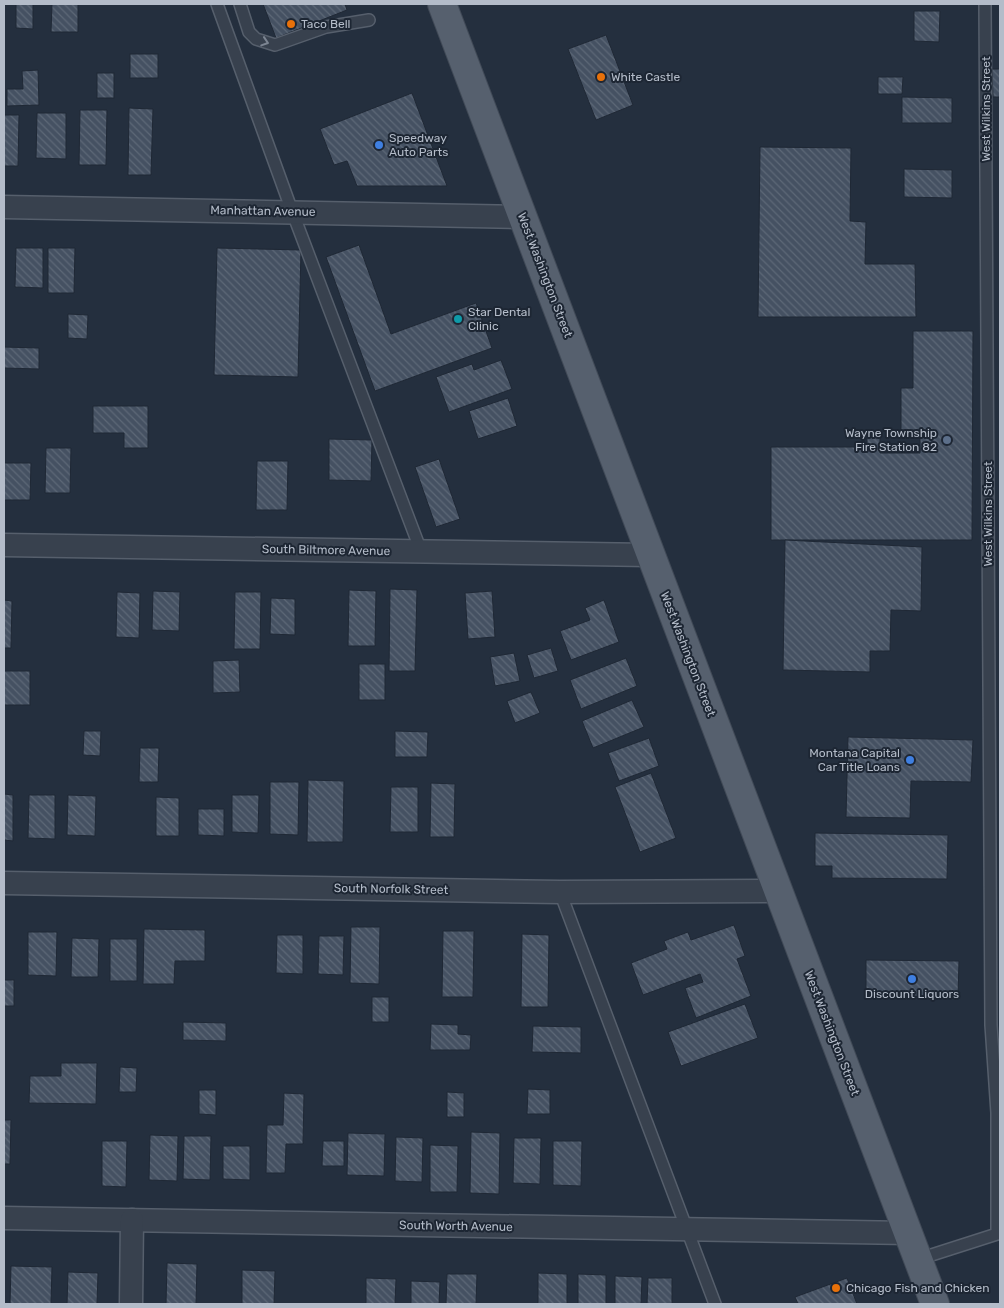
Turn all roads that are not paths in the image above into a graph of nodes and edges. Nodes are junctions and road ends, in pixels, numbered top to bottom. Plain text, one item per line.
1 (217, 4) edge
2 (240, 4) edge
3 (442, 4) edge
4 (985, 4) edge
5 (369, 20) dead end
6 (4, 207) edge
7 (292, 211) junction
8 (523, 217) junction
9 (4, 545) edge
10 (421, 551) junction
11 (649, 555) junction
12 (4, 883) edge
13 (779, 891) junction
14 (560, 892) junction
15 (999, 1113) edge
16 (4, 1218) edge
17 (132, 1220) junction
18 (686, 1229) junction
19 (908, 1233) junction
20 (918, 1260) junction
21 (131, 1304) edge
22 (715, 1304) edge
23 (935, 1304) edge

1 - 7 lane
2 -> 5 lane
3 - 8 main road, West Washington Street
4 - 15 lane, West Wilkins Street
6 - 7 street, Manhattan Avenue
7 - 8 street, Manhattan Avenue
7 - 10 lane
8 - 11 main road, West Washington Street
9 - 10 street, South Biltmore Avenue
10 - 11 street, South Biltmore Avenue
11 - 13 main road, West Washington Street
12 - 14 street, South Norfolk Street
13 - 14 street, South Norfolk Street
13 - 19 main road, West Washington Street
14 - 18 lane
15 - 20 lane, West Wilkins Street
16 - 17 street, South Worth Avenue
17 - 18 street, South Worth Avenue
17 - 21 street
18 - 19 street, South Worth Avenue
18 - 22 lane
19 - 20 main road, West Washington Street
20 - 23 main road, West Washington Street

